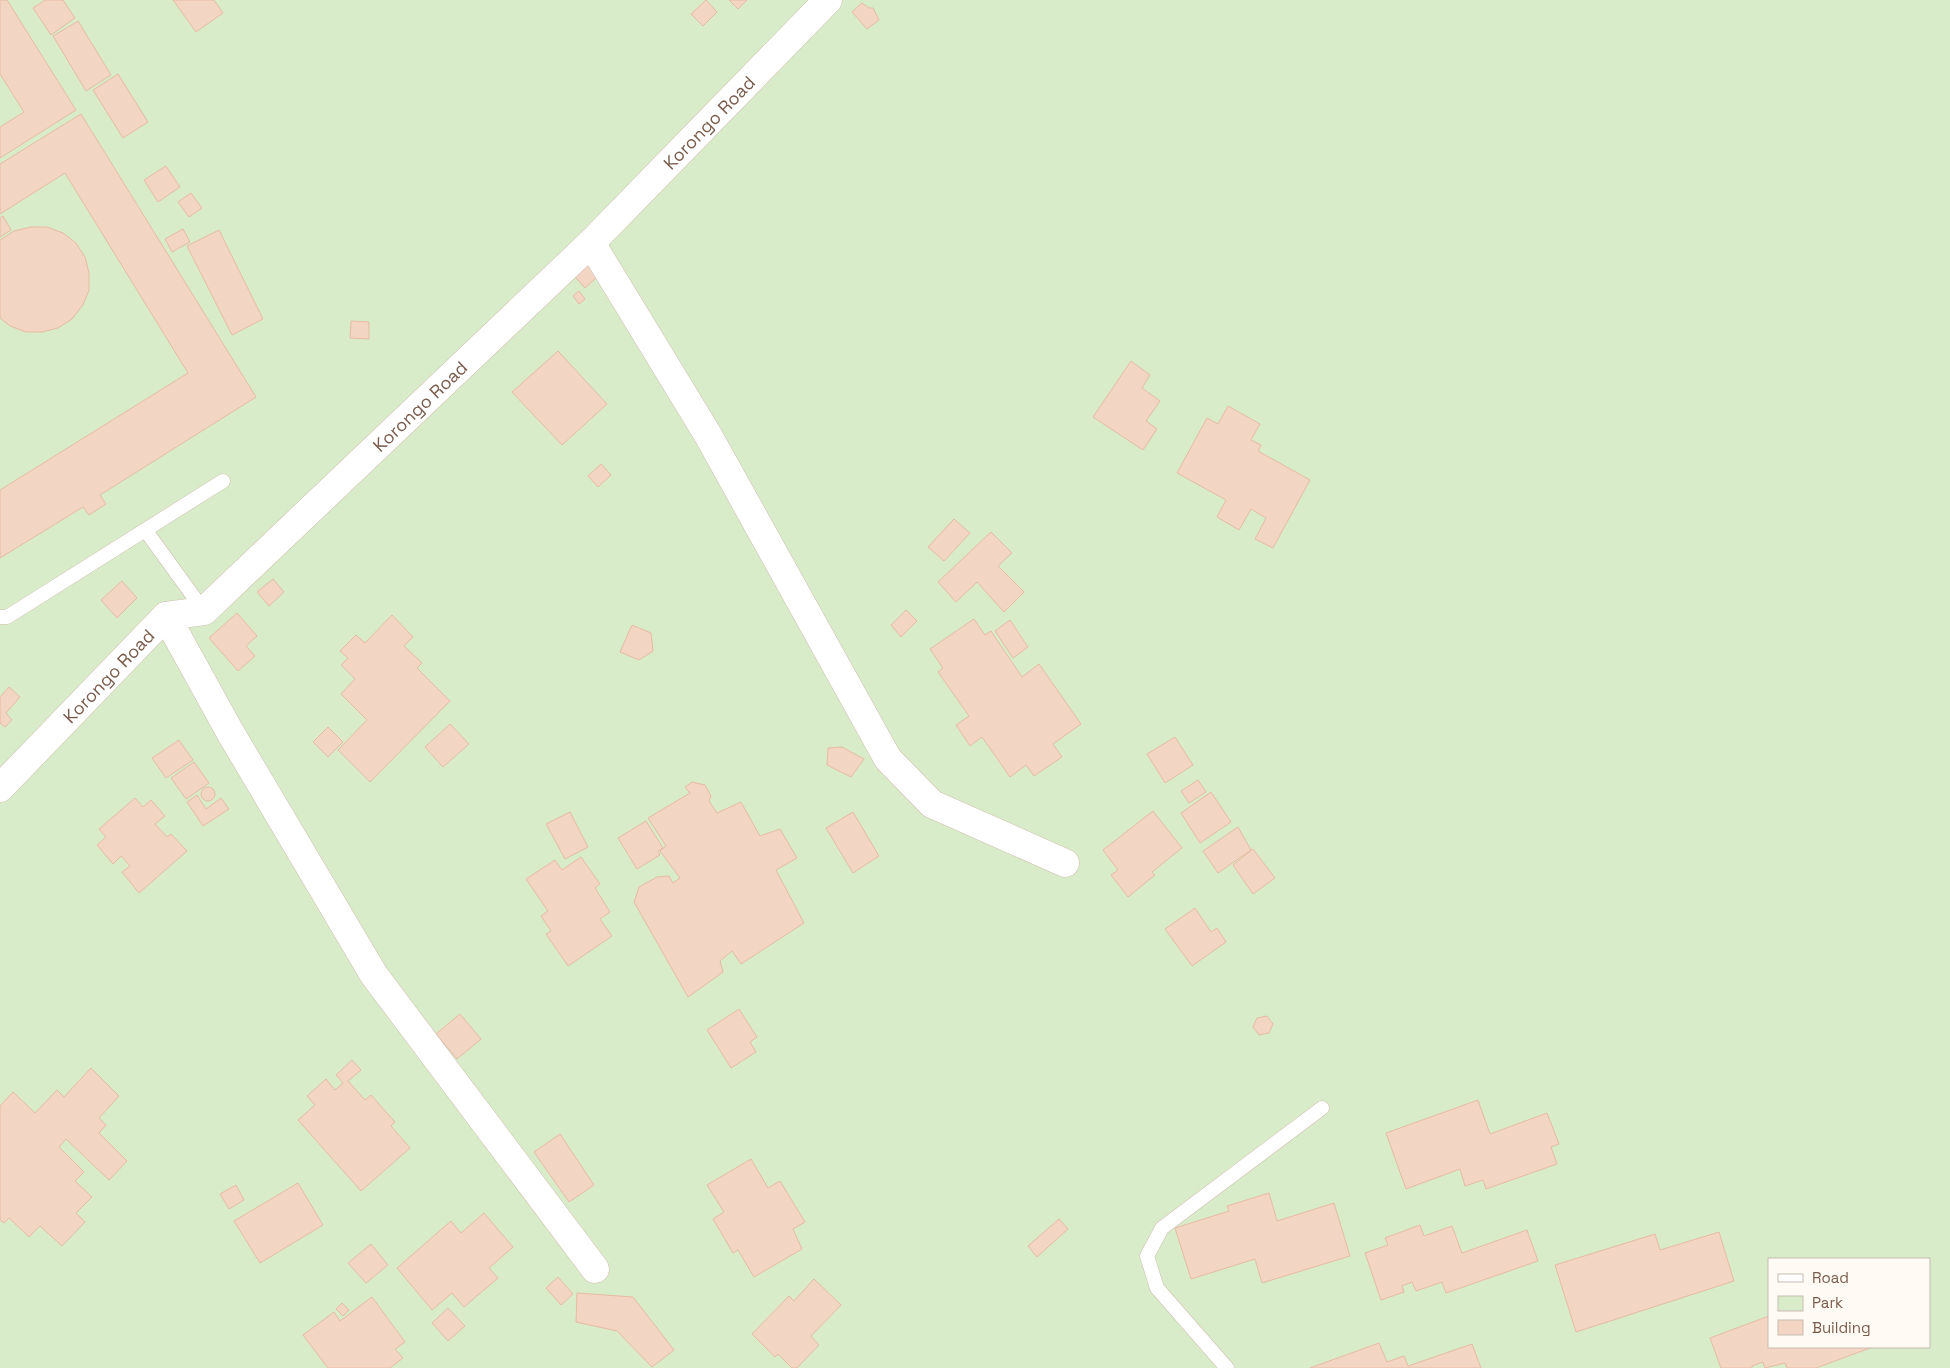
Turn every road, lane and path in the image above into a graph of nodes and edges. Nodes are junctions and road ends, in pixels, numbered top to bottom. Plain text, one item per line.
1 (828, 0) edge
2 (591, 243) junction
3 (223, 481) dead end
4 (146, 531) junction
5 (204, 611) junction
6 (166, 616) junction
7 (0, 617) edge
8 (0, 788) edge
9 (1065, 862) dead end
10 (1322, 1108) dead end
11 (595, 1269) dead end
12 (1227, 1368) edge

1 - 2 street, Korongo Road
2 - 5 street, Korongo Road
2 - 9 street
3 - 4 lane
4 - 5 lane
4 - 7 lane
5 - 6 street, Korongo Road
6 - 8 street, Korongo Road
6 - 11 street
10 - 12 lane

